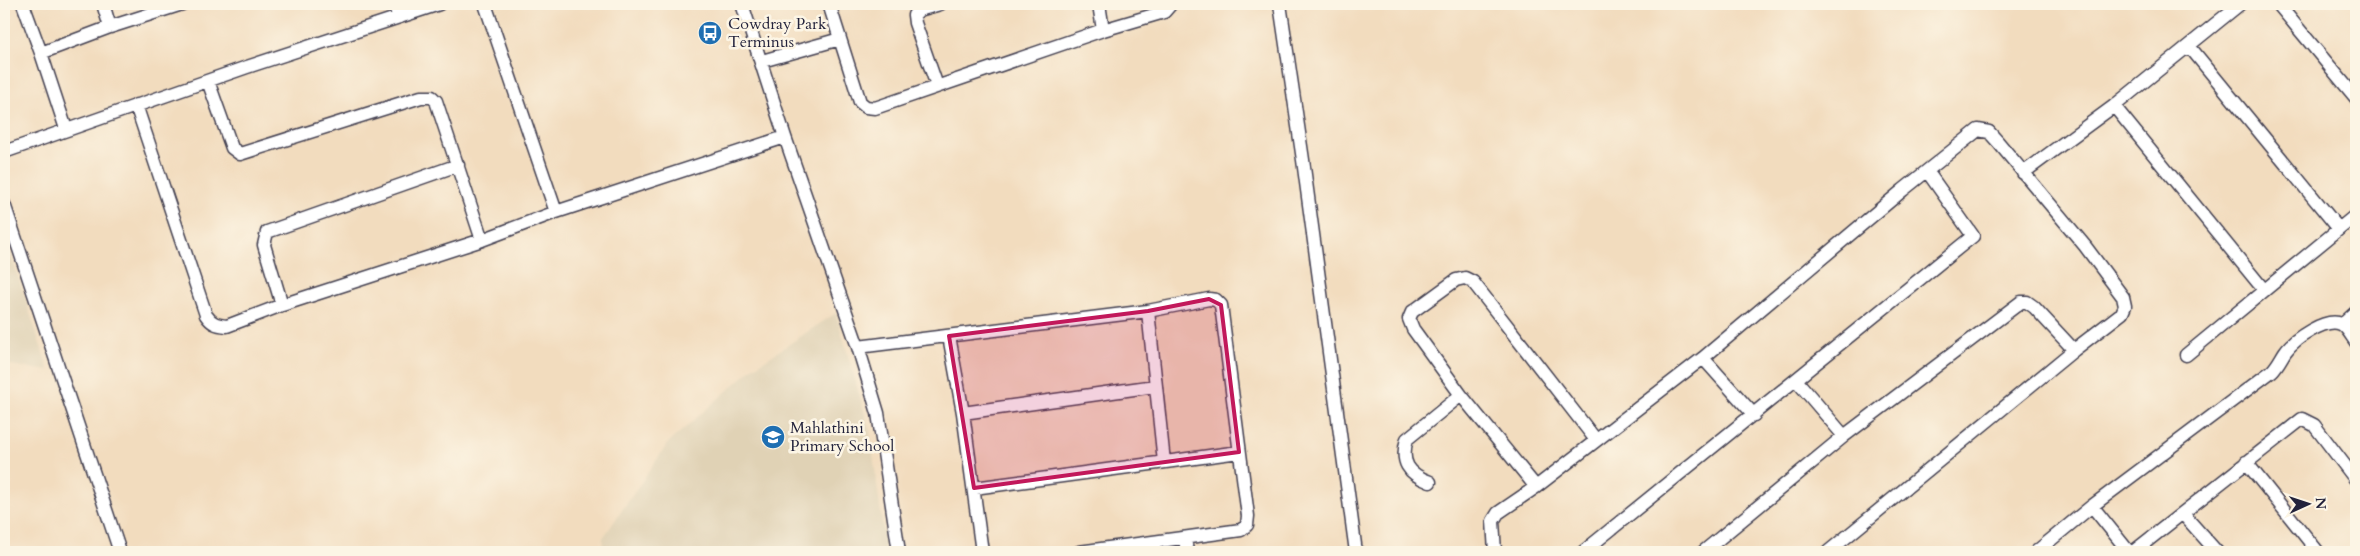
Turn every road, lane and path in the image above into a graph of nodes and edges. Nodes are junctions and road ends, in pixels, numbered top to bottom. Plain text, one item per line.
1 (23, 4) edge
2 (103, 4) edge
3 (182, 4) edge
4 (394, 4) edge
5 (439, 4) edge
6 (485, 4) edge
7 (742, 4) edge
8 (829, 4) edge
9 (940, 4) edge
10 (1099, 4) edge
11 (1171, 4) edge
12 (1280, 4) edge
13 (2240, 4) edge
14 (2278, 4) edge
15 (399, 17) junction
16 (110, 27) junction
17 (1103, 30) junction
18 (840, 39) junction
19 (2189, 46) junction
20 (41, 53) junction
21 (762, 61) junction
22 (208, 81) junction
23 (937, 86) junction
24 (2356, 98) edge
25 (136, 105) junction
26 (2114, 106) junction
27 (66, 129) junction
28 (785, 137) junction
29 (4, 152) edge
30 (458, 164) junction
31 (1927, 171) junction
32 (2023, 173) junction
33 (4, 204) edge
34 (556, 212) junction
35 (2356, 215) edge
36 (2339, 229) junction
37 (482, 240) junction
38 (2264, 290) junction
39 (282, 305) junction
40 (1148, 311) junction
41 (2356, 312) edge
42 (2343, 324) junction
43 (949, 336) junction
44 (2356, 342) edge
45 (858, 347) junction
46 (2074, 350) junction
47 (2186, 355) dead end
48 (1703, 358) junction
49 (1797, 381) junction
50 (1155, 386) junction
51 (1461, 394) junction
52 (963, 413) junction
53 (1754, 415) junction
54 (1844, 436) junction
55 (1596, 440) junction
56 (1239, 452) junction
57 (1164, 462) junction
58 (2246, 462) junction
59 (2356, 480) edge
60 (1430, 482) dead end
61 (1536, 487) junction
62 (974, 488) junction
63 (2092, 506) junction
64 (2183, 514) junction
65 (1185, 538) junction
66 (120, 552) edge
67 (899, 552) edge
68 (982, 552) edge
69 (1079, 552) edge
70 (1187, 552) edge
71 (1356, 552) edge
72 (1495, 552) edge
73 (1583, 552) edge
74 (1703, 552) edge
75 (1828, 552) edge
76 (2036, 552) edge
77 (2128, 552) edge
78 (2133, 552) edge
79 (2216, 552) edge
80 (2318, 552) edge

1 - 20 street
2 - 16 street
3 - 16 street
4 - 15 street
5 - 15 street
6 - 34 street
7 - 21 street
8 - 18 street
9 - 23 street
10 - 17 street
11 - 17 street
12 - 71 street
13 - 19 street
14 - 24 street
15 - 22 street
16 - 20 street
17 - 23 street
18 - 21 street
18 - 23 street
19 - 26 street
19 - 36 street
20 - 27 street
21 - 28 street
22 - 25 street
22 - 30 street
25 - 27 street
25 - 39 street
26 - 32 street
26 - 38 street
27 - 29 street
28 - 34 street
28 - 45 street
30 - 37 street
30 - 39 street
31 - 32 street
31 - 48 street
31 - 49 street
32 - 46 street
33 - 66 street
34 - 37 street
35 - 36 street
36 - 38 street
37 - 39 street
38 - 47 street
40 - 43 street
40 - 50 street
40 - 56 street
41 - 42 street
42 - 44 street
42 - 63 street
43 - 45 street
43 - 52 street
45 - 67 street
46 - 54 street
46 - 75 street
48 - 53 street
48 - 55 street
49 - 53 street
49 - 54 street
50 - 52 street
50 - 57 street
51 - 55 street
51 - 60 street
51 - 61 street
52 - 62 street
53 - 73 street
54 - 74 street
55 - 61 street
56 - 57 street
56 - 65 street
57 - 62 street
58 - 59 street
58 - 64 street
58 - 80 street
61 - 72 street
62 - 68 street
63 - 76 street
63 - 77 street
64 - 78 street
64 - 79 street
65 - 69 street
65 - 70 street

